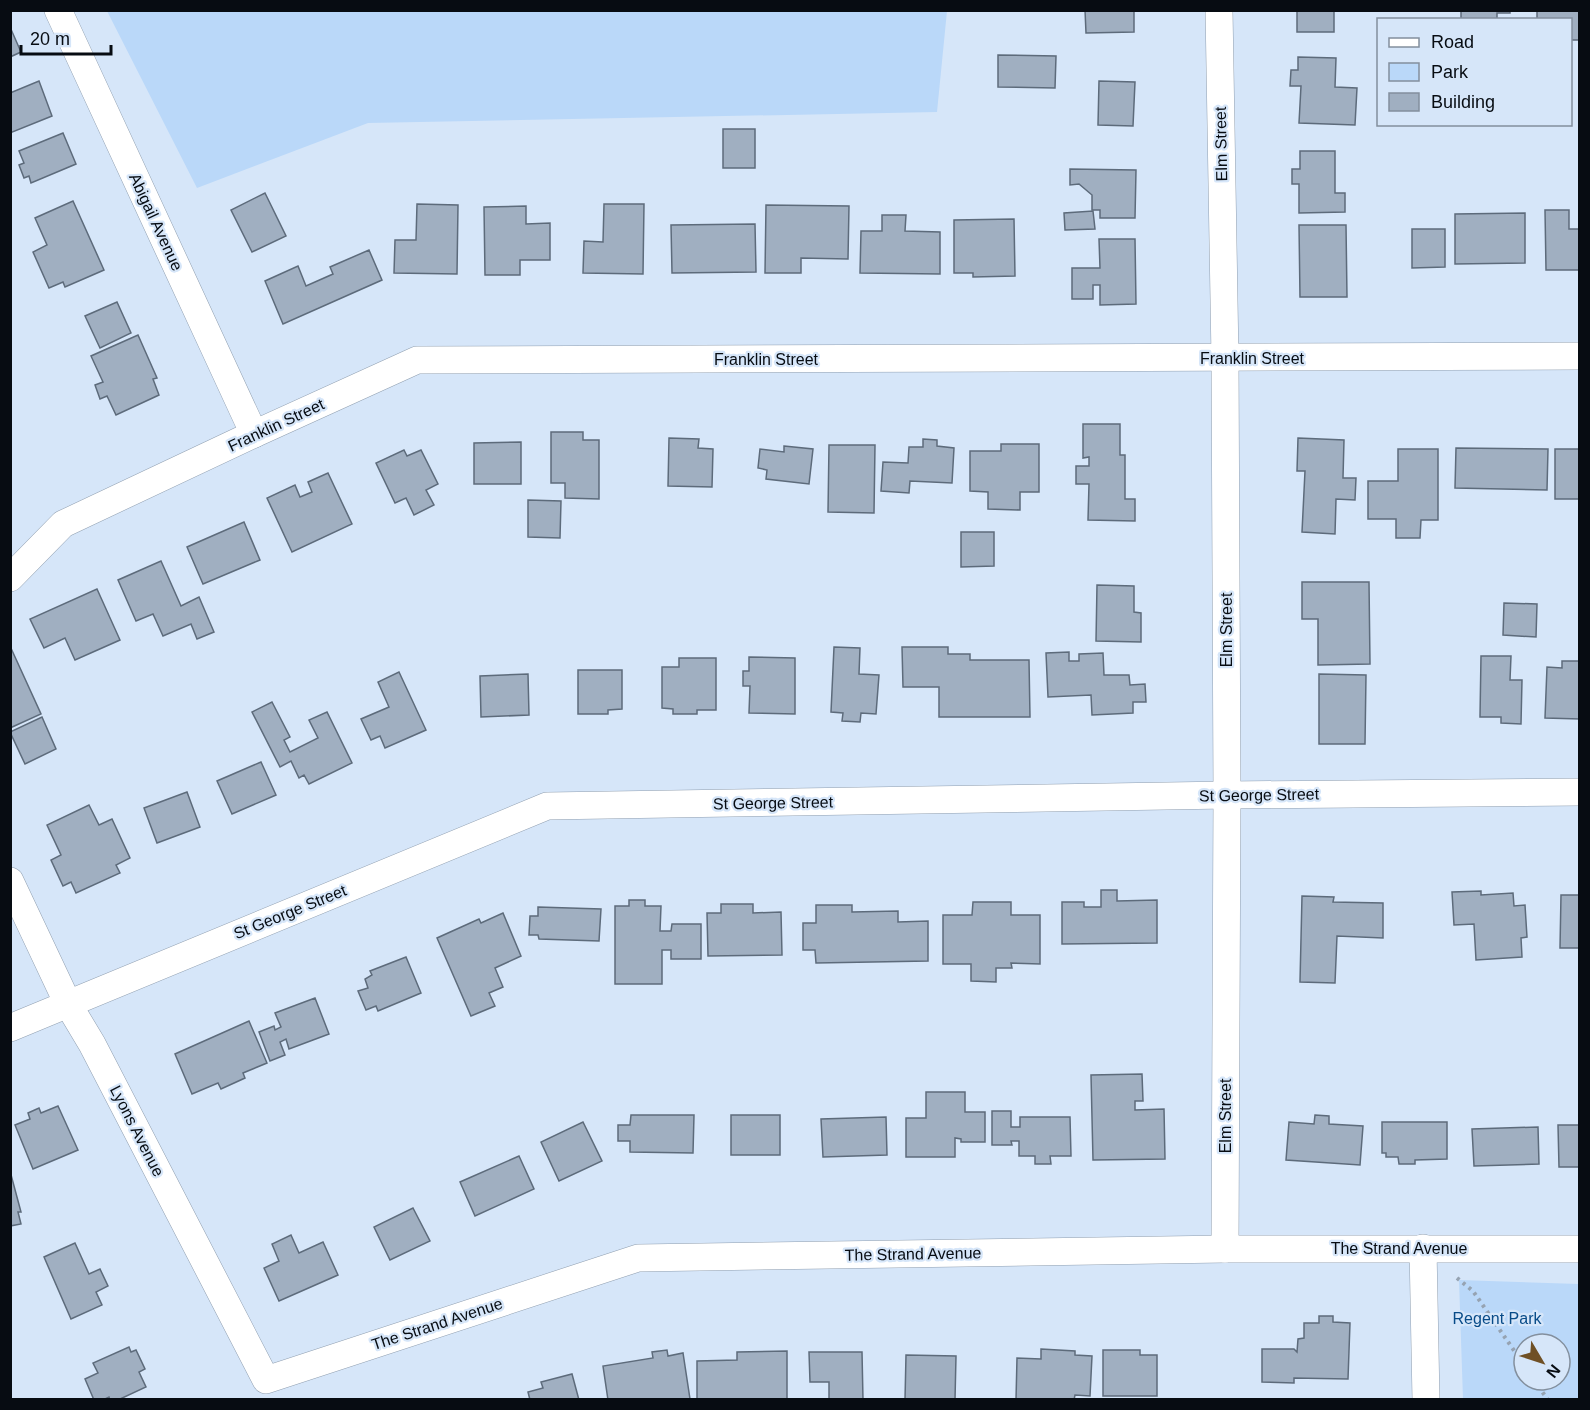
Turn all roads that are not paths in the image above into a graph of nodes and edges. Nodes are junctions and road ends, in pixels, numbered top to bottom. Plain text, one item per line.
1 (58, 10) edge
2 (1219, 10) edge
3 (1580, 356) edge
4 (1225, 358) junction
5 (254, 434) junction
6 (10, 578) edge
7 (1580, 792) edge
8 (1227, 795) junction
9 (10, 881) edge
10 (68, 1004) junction
11 (10, 1028) edge
12 (1423, 1248) junction
13 (1225, 1249) junction
14 (1580, 1249) edge
15 (266, 1380) joint
16 (1426, 1400) edge

1 - 5 street, Abigail Avenue
2 - 4 street, Elm Street
3 - 4 street, Franklin Street
4 - 5 street, Franklin Street
4 - 8 street, Elm Street
5 - 6 street, Franklin Street
7 - 8 street, St George Street
8 - 10 street, St George Street
8 - 13 street, Elm Street
9 - 10 street, Lyons Avenue
10 - 11 street, St George Street
10 - 15 street, Lyons Avenue
12 - 13 street, The Strand Avenue
12 - 14 street, The Strand Avenue
12 - 16 street
13 - 15 street, The Strand Avenue

